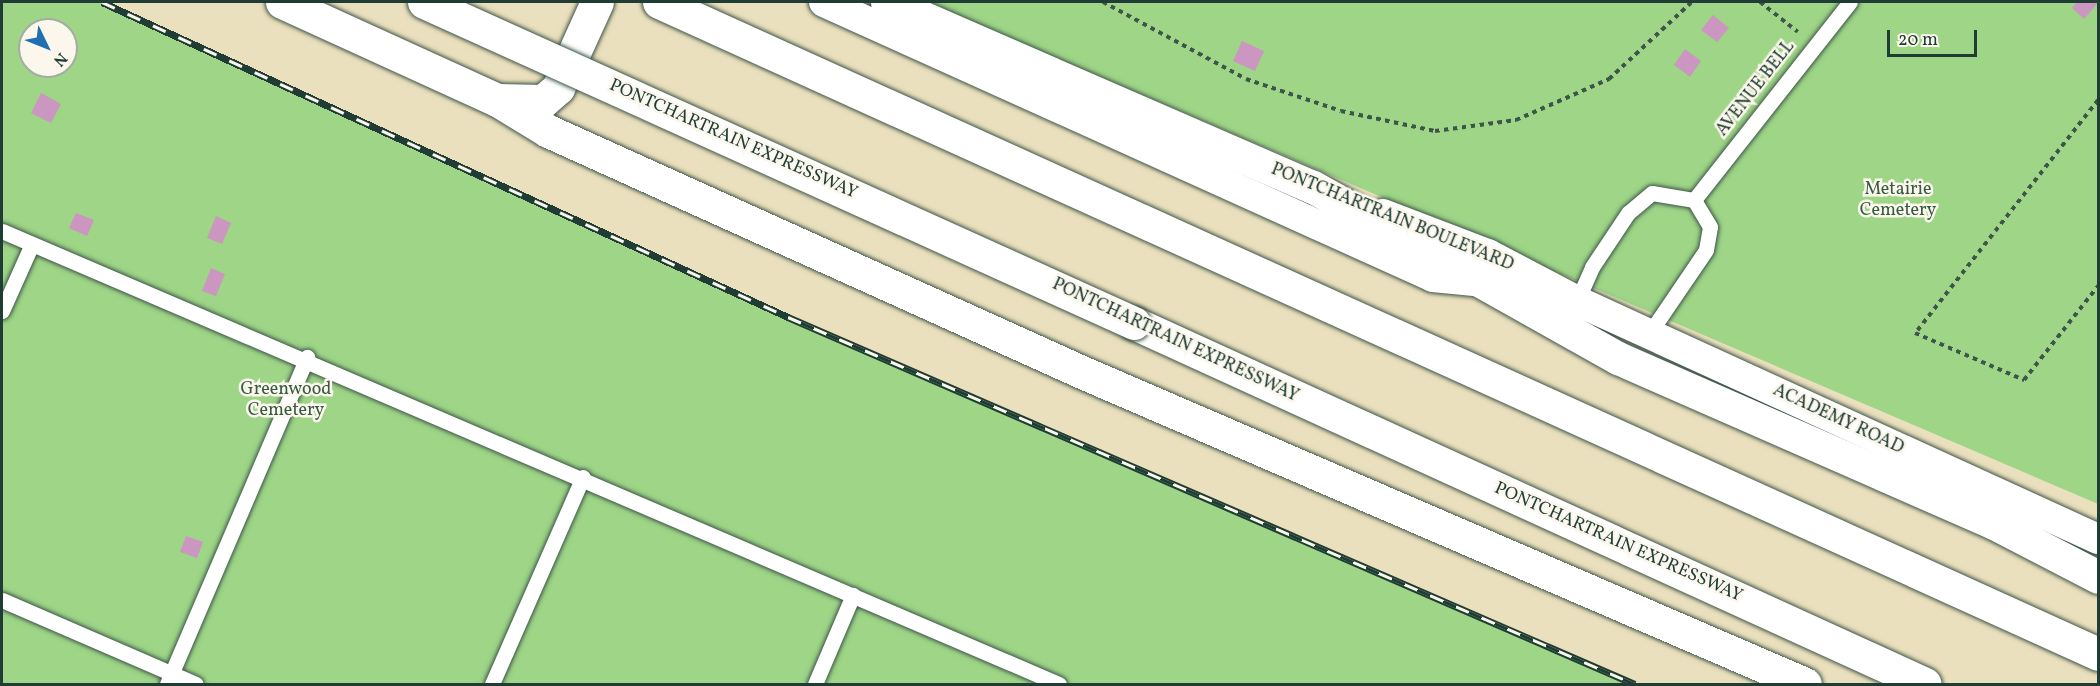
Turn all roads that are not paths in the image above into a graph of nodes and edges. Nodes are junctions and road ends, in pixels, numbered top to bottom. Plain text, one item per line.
1 (282, 2) edge
2 (424, 2) edge
3 (597, 2) edge
4 (659, 2) edge
5 (824, 2) edge
6 (887, 2) edge
7 (1850, 2) edge
8 (497, 100) junction
9 (1313, 187) junction
10 (1694, 200) junction
11 (2, 231) edge
12 (32, 244) junction
13 (1483, 282) junction
14 (1577, 301) junction
15 (2, 311) edge
16 (1649, 334) junction
17 (307, 357) junction
18 (583, 477) junction
19 (2098, 539) edge
20 (2098, 577) edge
21 (854, 595) junction
22 (2, 600) edge
23 (2098, 654) edge
24 (169, 679) edge
25 (196, 684) edge
26 (492, 684) edge
27 (816, 684) edge
28 (1059, 684) edge
29 (1805, 684) edge
30 (1925, 684) edge

1 - 8 main road
2 - 30 main road, PONTCHARTRAIN EXPRESSWAY, bridge
3 - 8 main road
4 - 23 main road
5 - 13 street, PONTCHARTRAIN BOULEVARD
6 - 9 main road, PONTCHARTRAIN BOULEVARD
7 - 10 lane, AVENUE BELL
8 - 29 main road
9 - 13 main road
9 - 14 street, PONTCHARTRAIN BOULEVARD
10 - 14 lane
10 - 16 lane
11 - 12 lane
12 - 15 lane
12 - 17 lane
13 - 14 street, PONTCHARTRAIN BOULEVARD
13 - 20 main road
14 - 16 street, ACADEMY ROAD
16 - 19 street, ACADEMY ROAD
17 - 18 lane
17 - 24 lane
18 - 21 lane
18 - 26 lane
21 - 27 lane
21 - 28 lane
22 - 24 lane
24 - 25 lane

